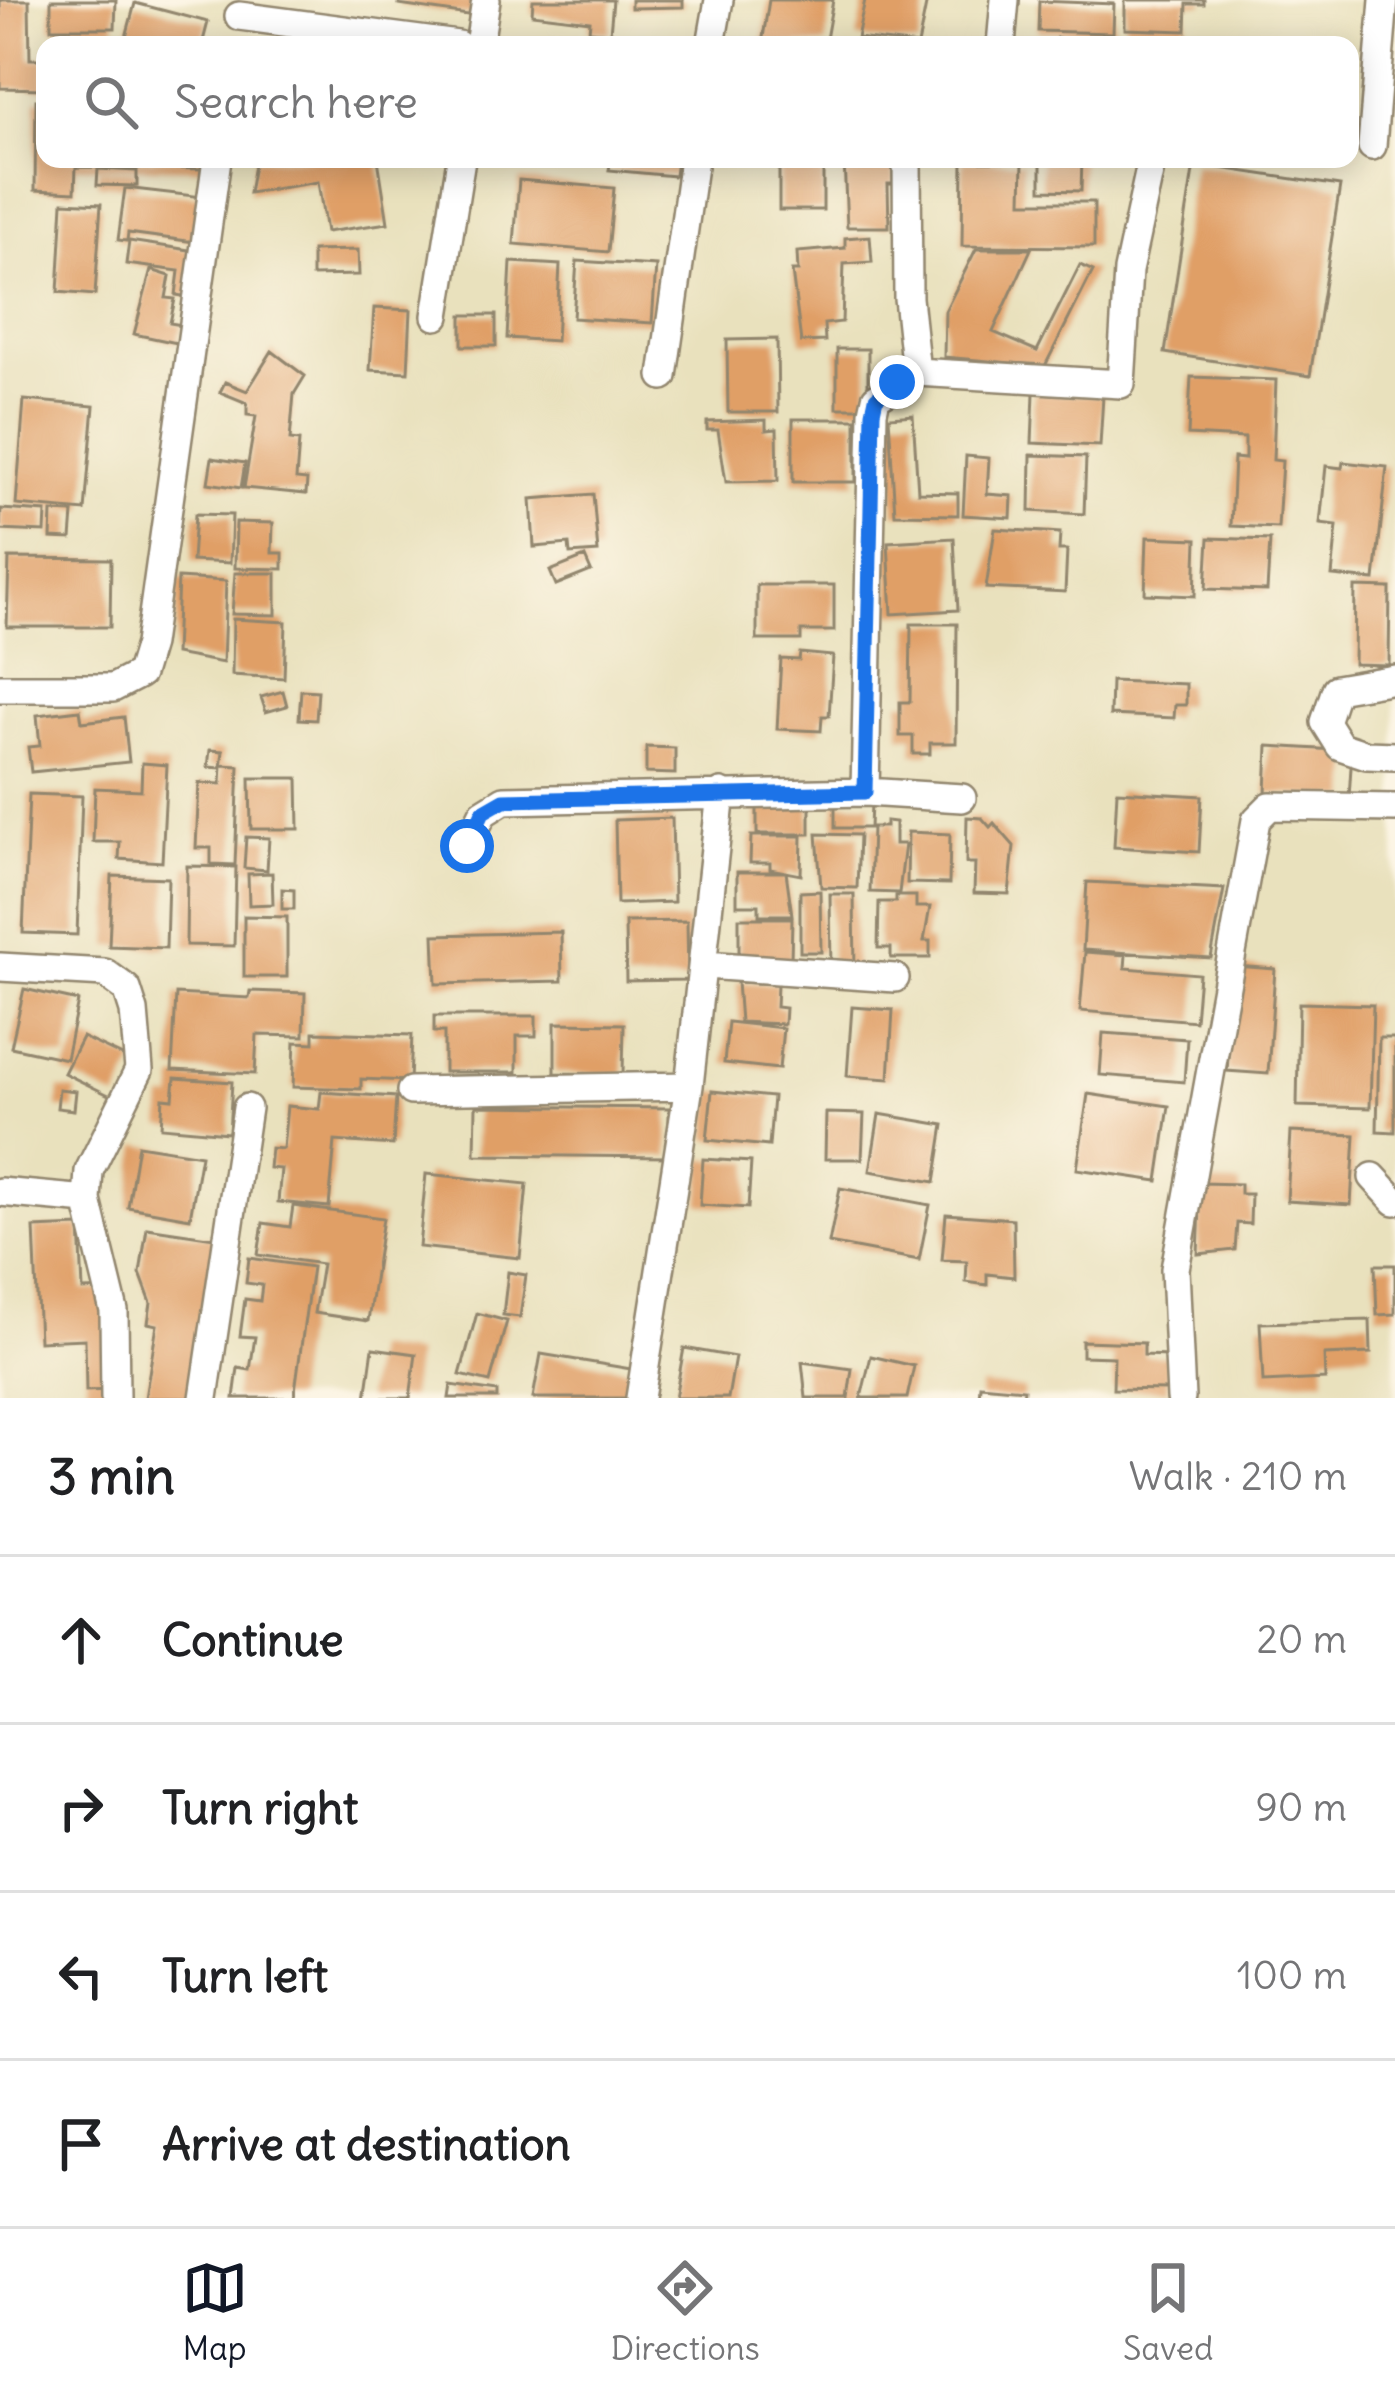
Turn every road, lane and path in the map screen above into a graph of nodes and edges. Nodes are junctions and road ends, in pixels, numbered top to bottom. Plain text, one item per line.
1 (486, 0) edge
2 (719, 0) edge
3 (1005, 0) edge
4 (1384, 0) edge
5 (240, 8) edge
6 (405, 36) edge
7 (480, 36) edge
8 (713, 36) edge
9 (1002, 36) edge
10 (1372, 146) edge
11 (217, 168) edge
12 (460, 168) edge
13 (693, 168) edge
14 (907, 168) edge
15 (1150, 168) edge
16 (436, 316) dead end
17 (916, 372) junction
18 (663, 376) dead end
19 (1395, 679) edge
20 (0, 688) edge
21 (1395, 756) edge
22 (865, 792) junction
23 (722, 793) junction
24 (962, 798) dead end
25 (1395, 808) edge
26 (467, 846) dead end
27 (705, 965) junction
28 (0, 968) edge
29 (895, 978) dead end
30 (689, 1086) junction
31 (411, 1091) dead end
32 (247, 1108) dead end
33 (1373, 1177) dead end
34 (0, 1192) edge
35 (87, 1200) junction
36 (1395, 1201) edge
37 (115, 1398) edge
38 (204, 1398) edge
39 (640, 1398) edge
40 (1181, 1398) edge

1 - 7 street
2 - 8 street
3 - 9 street
4 - 10 street
5 - 6 street
11 - 20 street
12 - 16 street
13 - 18 street
14 - 17 street
15 - 17 street
17 - 22 street
19 - 21 street
22 - 23 street
22 - 24 street
23 - 26 street
23 - 27 street
25 - 40 street
27 - 29 street
27 - 30 street
28 - 35 street
30 - 31 street
30 - 39 street
32 - 38 street
33 - 36 street
34 - 35 street
35 - 37 street

